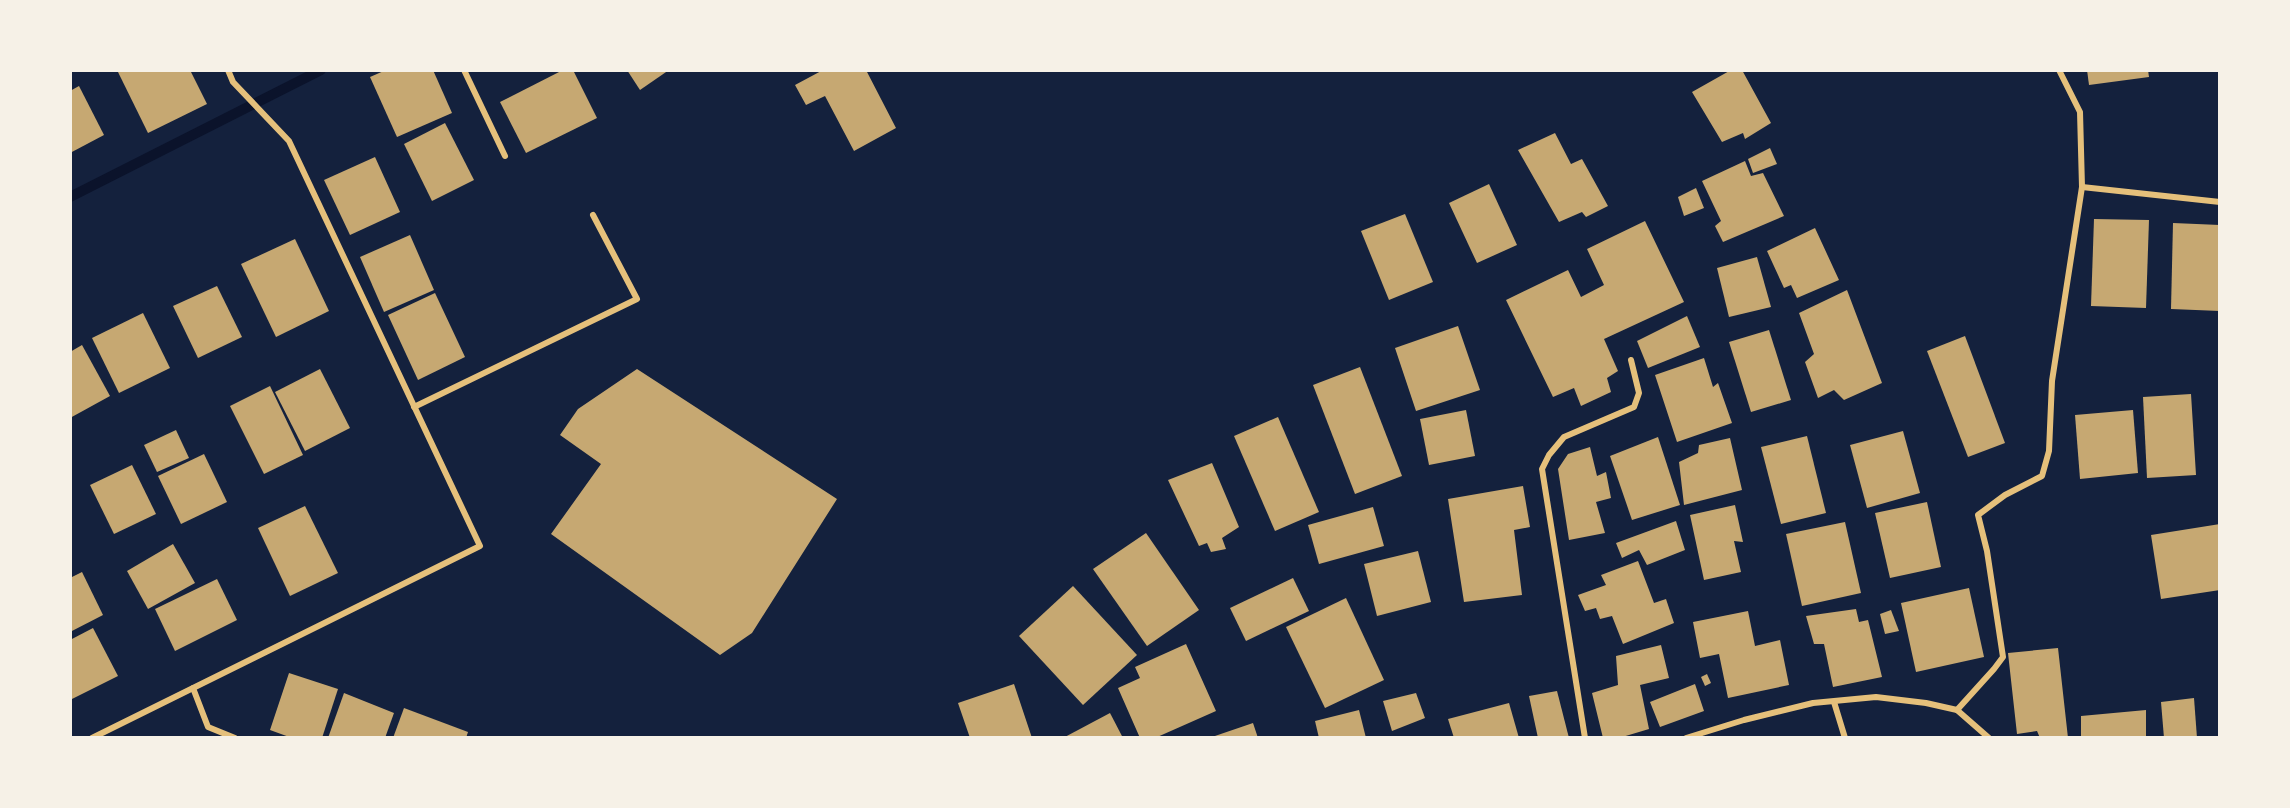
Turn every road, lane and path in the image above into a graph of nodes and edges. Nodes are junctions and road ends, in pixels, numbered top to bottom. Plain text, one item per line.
1 (228, 70) edge
2 (464, 70) edge
3 (2059, 70) edge
4 (505, 156) dead end
5 (2082, 187) junction
6 (2220, 202) edge
7 (592, 215) dead end
8 (1631, 360) dead end
9 (414, 407) junction
10 (193, 688) junction
11 (1834, 702) junction
12 (1957, 710) junction
13 (92, 738) edge
14 (235, 738) edge
15 (1585, 738) edge
16 (1686, 738) edge
17 (1845, 738) edge
18 (1989, 738) edge

1 - 9 street
2 - 4 street
3 - 5 street
5 - 6 street
5 - 12 street
7 - 9 street
8 - 15 street
9 - 10 street
10 - 13 street
10 - 14 street
11 - 12 street
11 - 16 street
11 - 17 street
12 - 18 street

